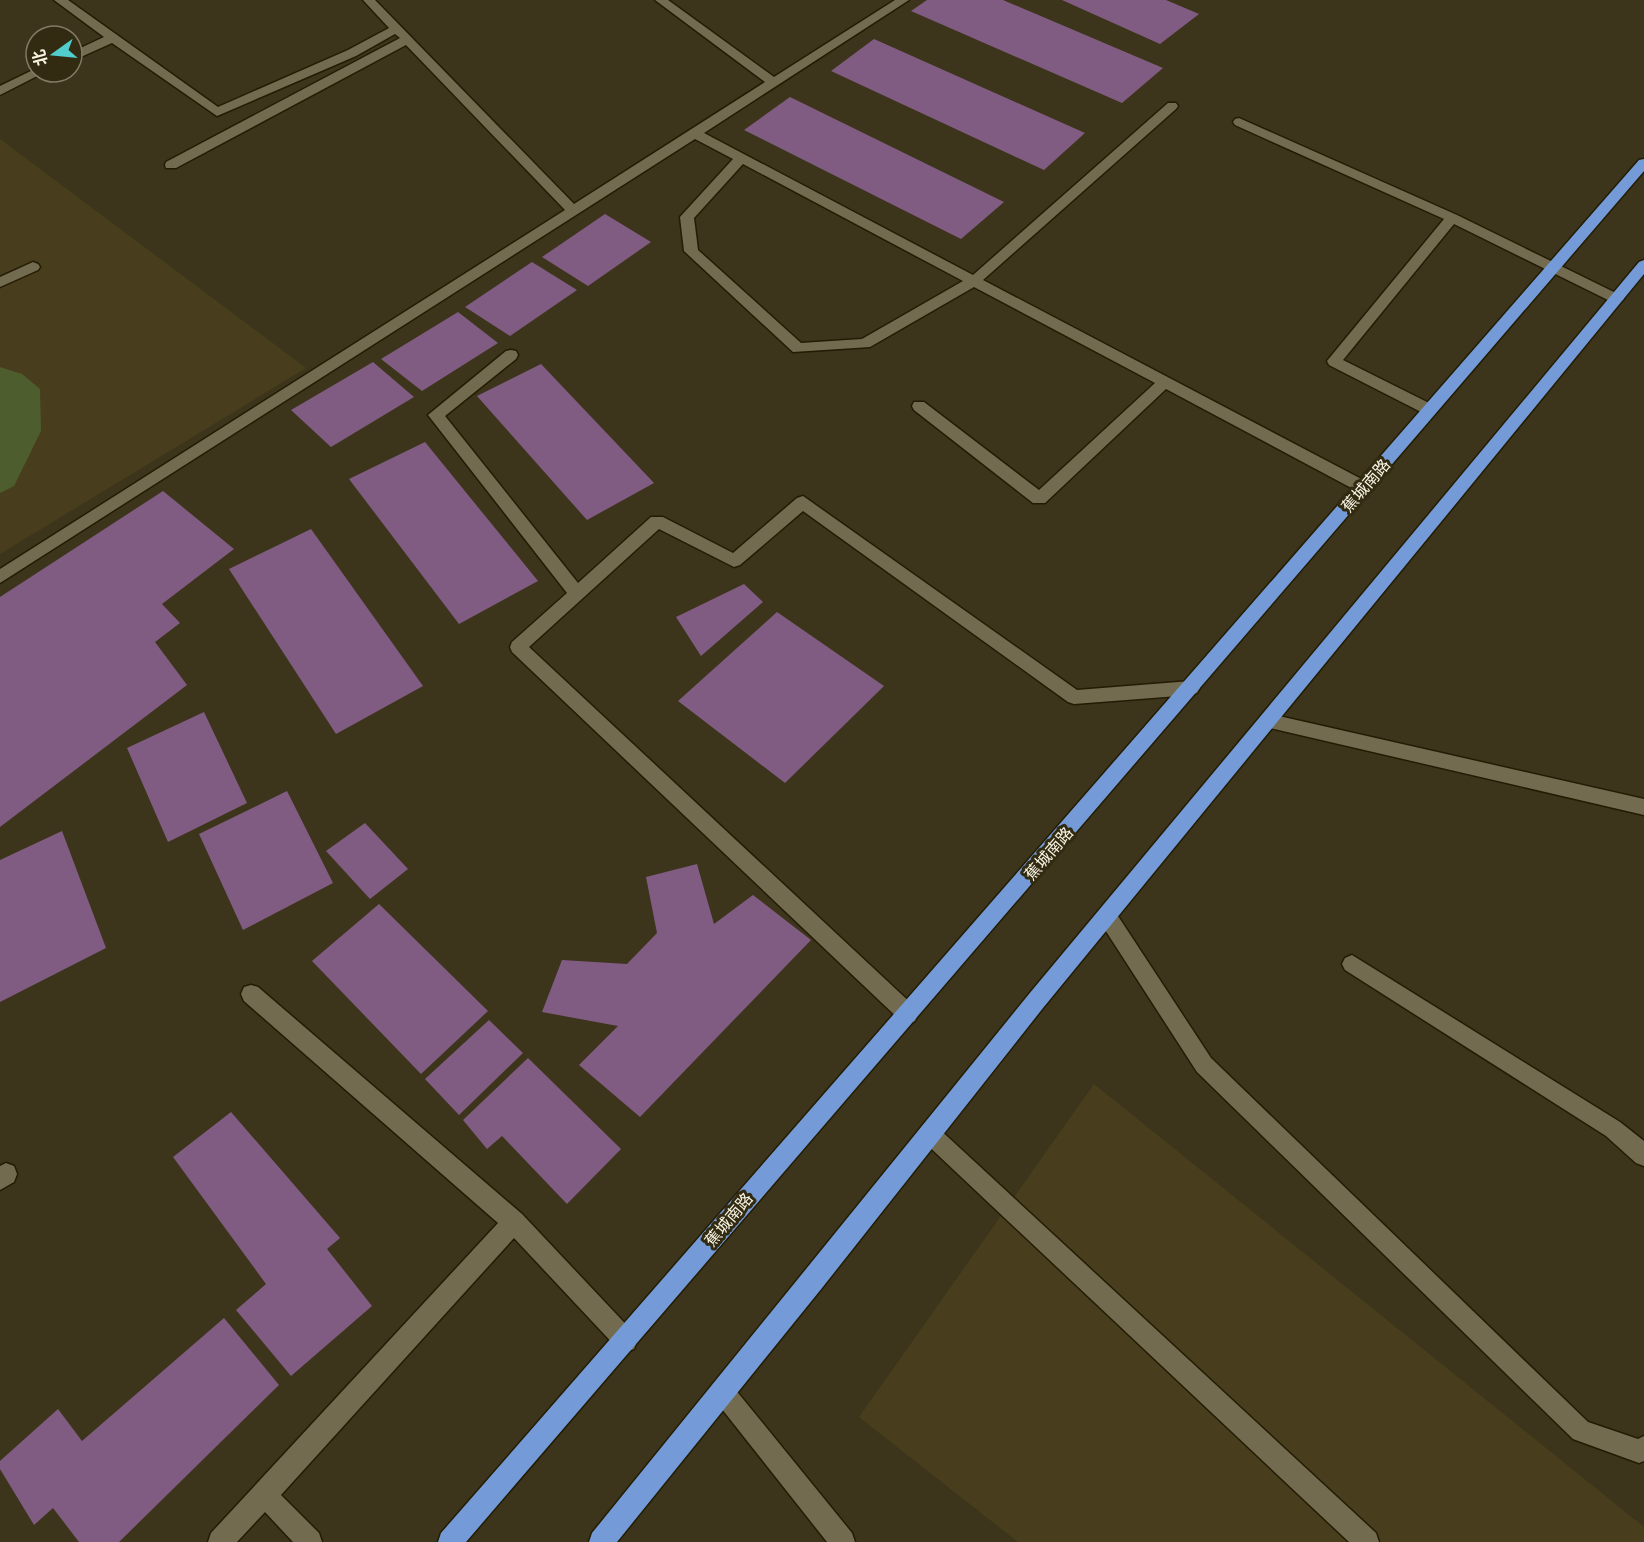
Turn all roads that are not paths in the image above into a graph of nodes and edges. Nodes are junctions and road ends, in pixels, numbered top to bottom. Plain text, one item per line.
1 (60, 0) edge
2 (369, 0) edge
3 (661, 0) edge
4 (903, 0) edge
5 (397, 28) junction
6 (112, 38) junction
7 (407, 39) junction
8 (84, 51) edge
9 (24, 79) edge
10 (774, 83) junction
11 (0, 91) edge
12 (1172, 106) dead end
13 (1239, 122) dead end
14 (694, 134) junction
15 (741, 158) junction
16 (1644, 163) edge
17 (171, 165) dead end
18 (574, 211) junction
19 (1452, 218) junction
20 (1644, 265) edge
21 (33, 267) dead end
22 (1554, 268) junction
23 (974, 281) junction
24 (0, 282) edge
25 (1617, 299) junction
26 (511, 355) dead end
27 (1165, 382) junction
28 (919, 406) dead end
29 (1430, 410) junction
30 (1364, 487) junction
31 (0, 577) edge
32 (577, 594) junction
33 (1191, 688) junction
34 (1269, 721) junction
35 (1644, 807) edge
36 (1107, 916) junction
37 (1352, 964) dead end
38 (251, 994) dead end
39 (908, 1014) junction
40 (929, 1133) junction
41 (1644, 1155) edge
42 (513, 1222) junction
43 (626, 1341) junction
44 (722, 1391) junction
45 (1644, 1448) edge
46 (265, 1495) junction
47 (220, 1542) edge
48 (310, 1542) edge
49 (450, 1542) edge
50 (601, 1542) edge
51 (843, 1542) edge
52 (1367, 1542) edge

1 - 6 street
2 - 5 street
3 - 10 street
4 - 10 street
5 - 6 street
5 - 7 street
6 - 8 street
7 - 17 street
7 - 18 street
9 - 11 street
10 - 14 street
12 - 23 street
13 - 19 street
14 - 15 street
14 - 18 street
15 - 23 street
15 - 23 street
16 - 22 highway, 蕉城南路
18 - 31 street
19 - 22 street
19 - 29 street
20 - 25 highway
21 - 24 street
22 - 25 street
22 - 29 highway, 蕉城南路
23 - 27 street
25 - 34 highway
26 - 32 street
27 - 28 street
27 - 30 street
29 - 30 highway, 蕉城南路
30 - 33 highway, 蕉城南路
32 - 33 street
32 - 39 street
33 - 39 highway, 蕉城南路
34 - 35 street
34 - 36 highway
36 - 40 highway
36 - 45 street
37 - 41 street
38 - 42 street
39 - 43 highway, 蕉城南路
40 - 44 highway
40 - 52 street
42 - 43 street
42 - 46 street
43 - 49 highway, 蕉城南路
44 - 50 highway
44 - 51 street
46 - 47 street
46 - 48 street

